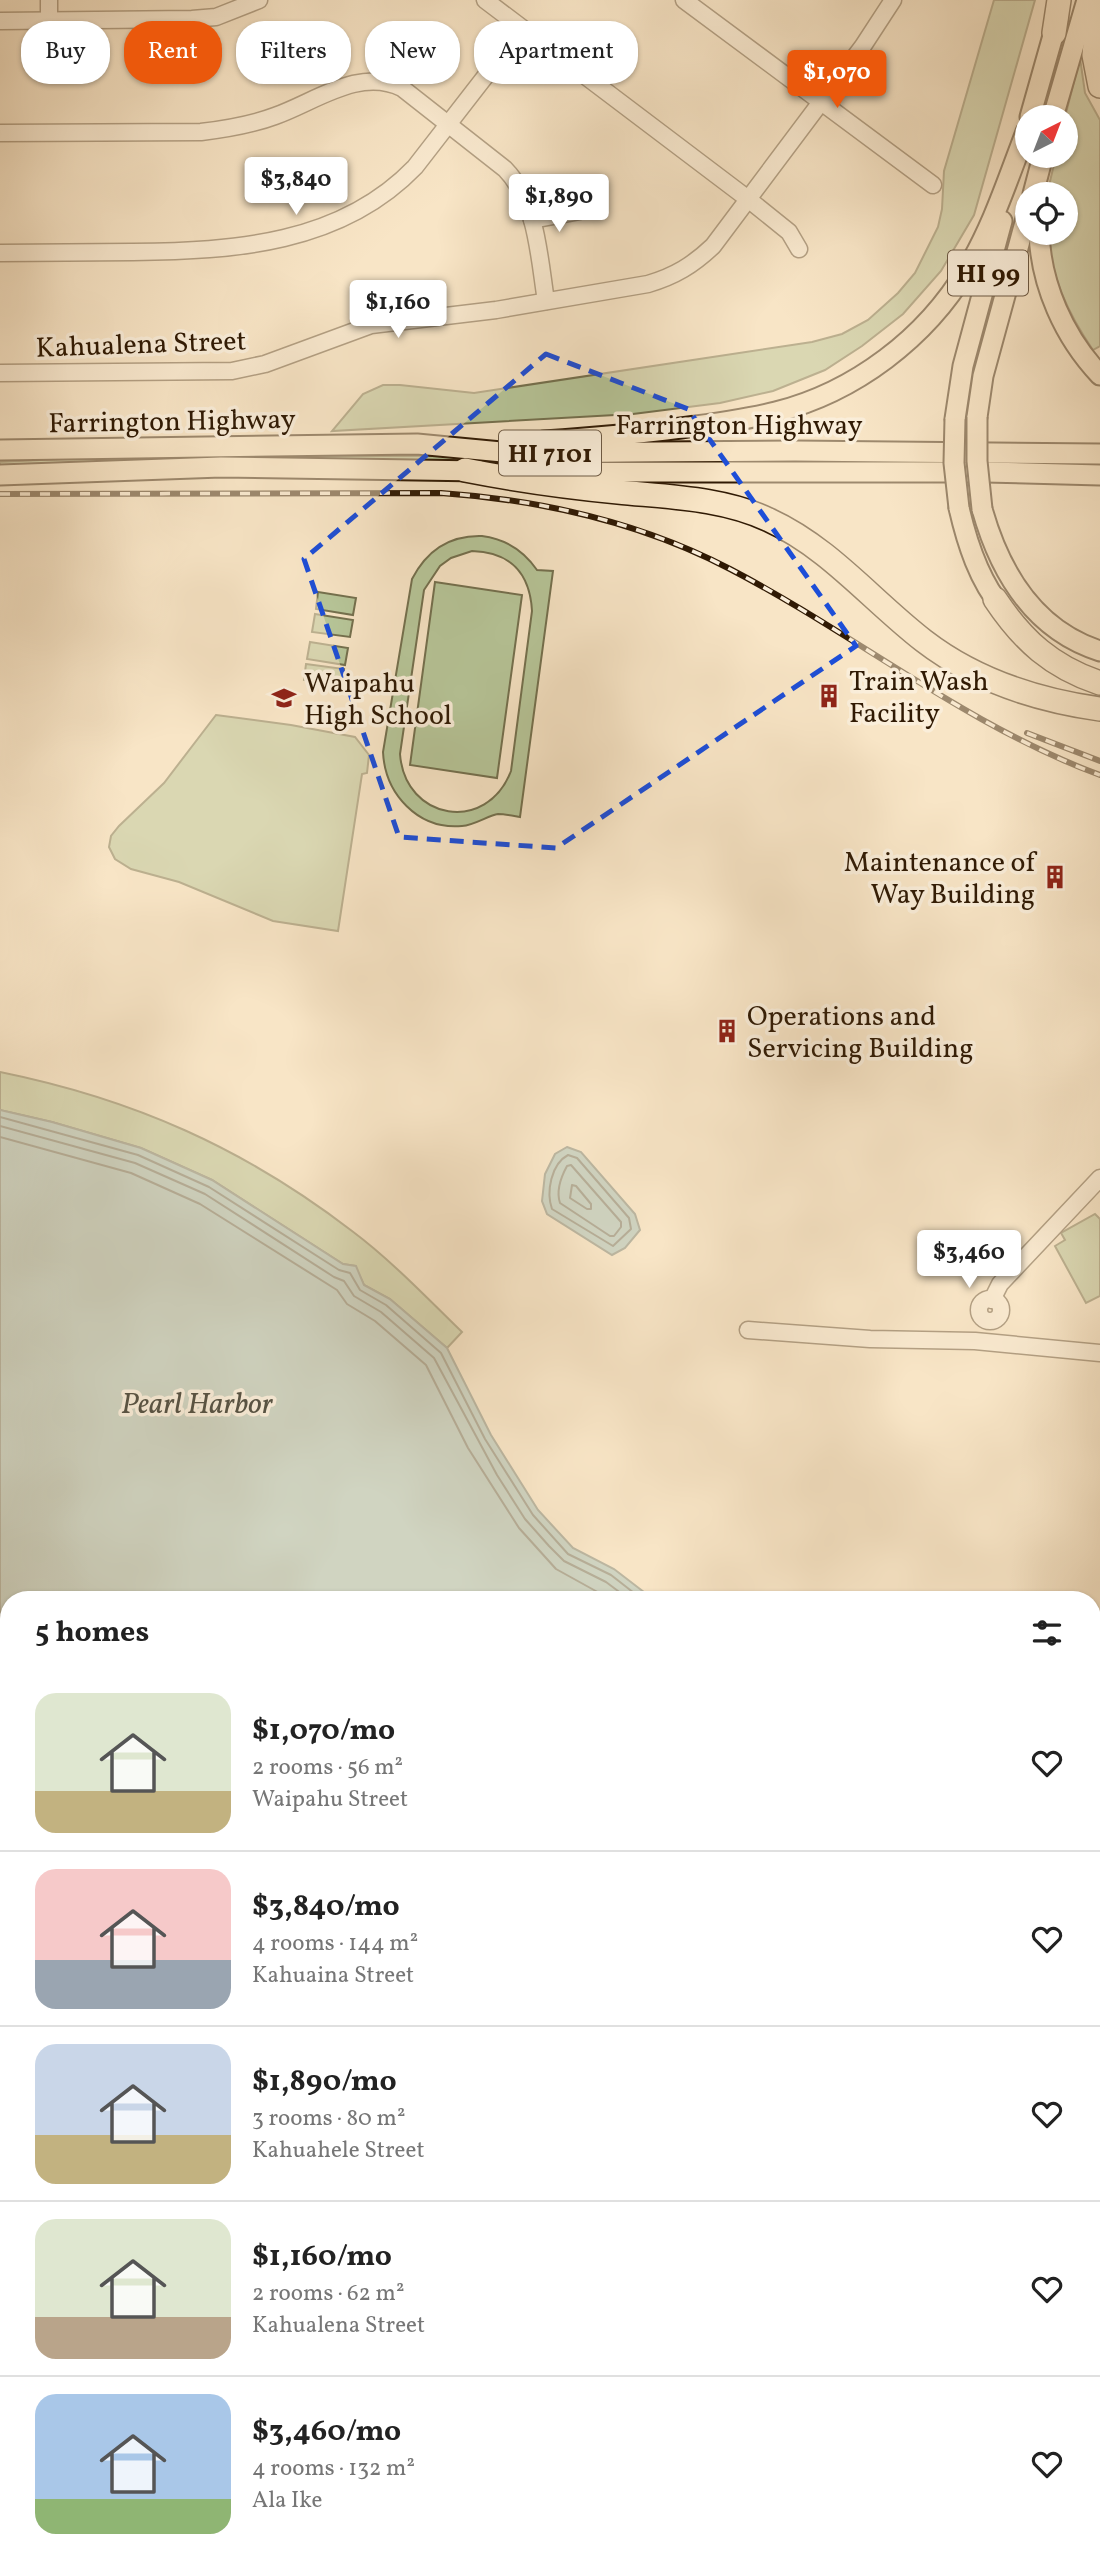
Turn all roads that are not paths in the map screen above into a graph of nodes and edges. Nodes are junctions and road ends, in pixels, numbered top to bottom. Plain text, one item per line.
1 (48, 0) edge
2 (259, 0) edge
3 (485, 0) edge
4 (684, 0) edge
5 (1061, 0) edge
6 (1087, 0) edge
7 (1099, 0) edge
8 (890, 1) edge
9 (49, 20) junction
10 (0, 21) edge
11 (512, 21) edge
12 (1054, 33) joint
13 (480, 84) edge
14 (595, 84) edge
15 (1100, 86) edge
16 (820, 102) junction
17 (1033, 105) edge
18 (1057, 105) edge
19 (448, 125) junction
20 (0, 133) edge
21 (1015, 161) edge
22 (1017, 168) edge
23 (933, 185) dead end
24 (748, 199) junction
25 (580, 211) dead end
26 (532, 220) junction
27 (1019, 245) edge
28 (1041, 245) edge
29 (799, 249) dead end
30 (0, 253) edge
31 (545, 301) junction
32 (0, 373) edge
33 (1100, 375) edge
34 (417, 444) junction
35 (0, 450) edge
36 (1100, 453) edge
37 (465, 470) junction
38 (985, 472) junction
39 (0, 475) edge
40 (1100, 475) edge
41 (1100, 486) edge
42 (995, 599) junction
43 (1100, 652) edge
44 (1100, 670) edge
45 (1100, 683) edge
46 (1100, 709) edge
47 (1100, 1178) edge
48 (992, 1300) dead end
49 (748, 1330) dead end
50 (1100, 1353) edge

1 - 9 street
2 - 9 street
3 - 11 street
4 - 16 street
5 - 12 highway
6 - 18 main road
7 - 15 highway
8 - 16 street, Kahualena Street
9 - 10 street
12 - 17 main road
13 - 19 street
14 - 24 street
16 - 23 street
16 - 24 street, Kahualena Street
19 - 20 street
19 - 26 street
19 - 30 street
21 - 34 main road
22 - 42 main road, HI 99, bridge
24 - 29 street
24 - 31 street, Kahualena Street
25 - 26 street
26 - 31 street
27 - 43 main road, bridge
28 - 33 main road, HI 99
31 - 32 street, Kahualena Street
34 - 35 main road, Farrington Highway / HI 7101
34 - 36 main road, Farrington Highway / HI 7101
37 - 38 main road, Farrington Highway / HI 7101
37 - 39 main road, Farrington Highway / HI 7101
37 - 46 highway
38 - 40 main road, Farrington Highway / HI 7101
38 - 41 main road
42 - 44 main road, HI 99
42 - 45 highway
47 - 48 street
49 - 50 street

